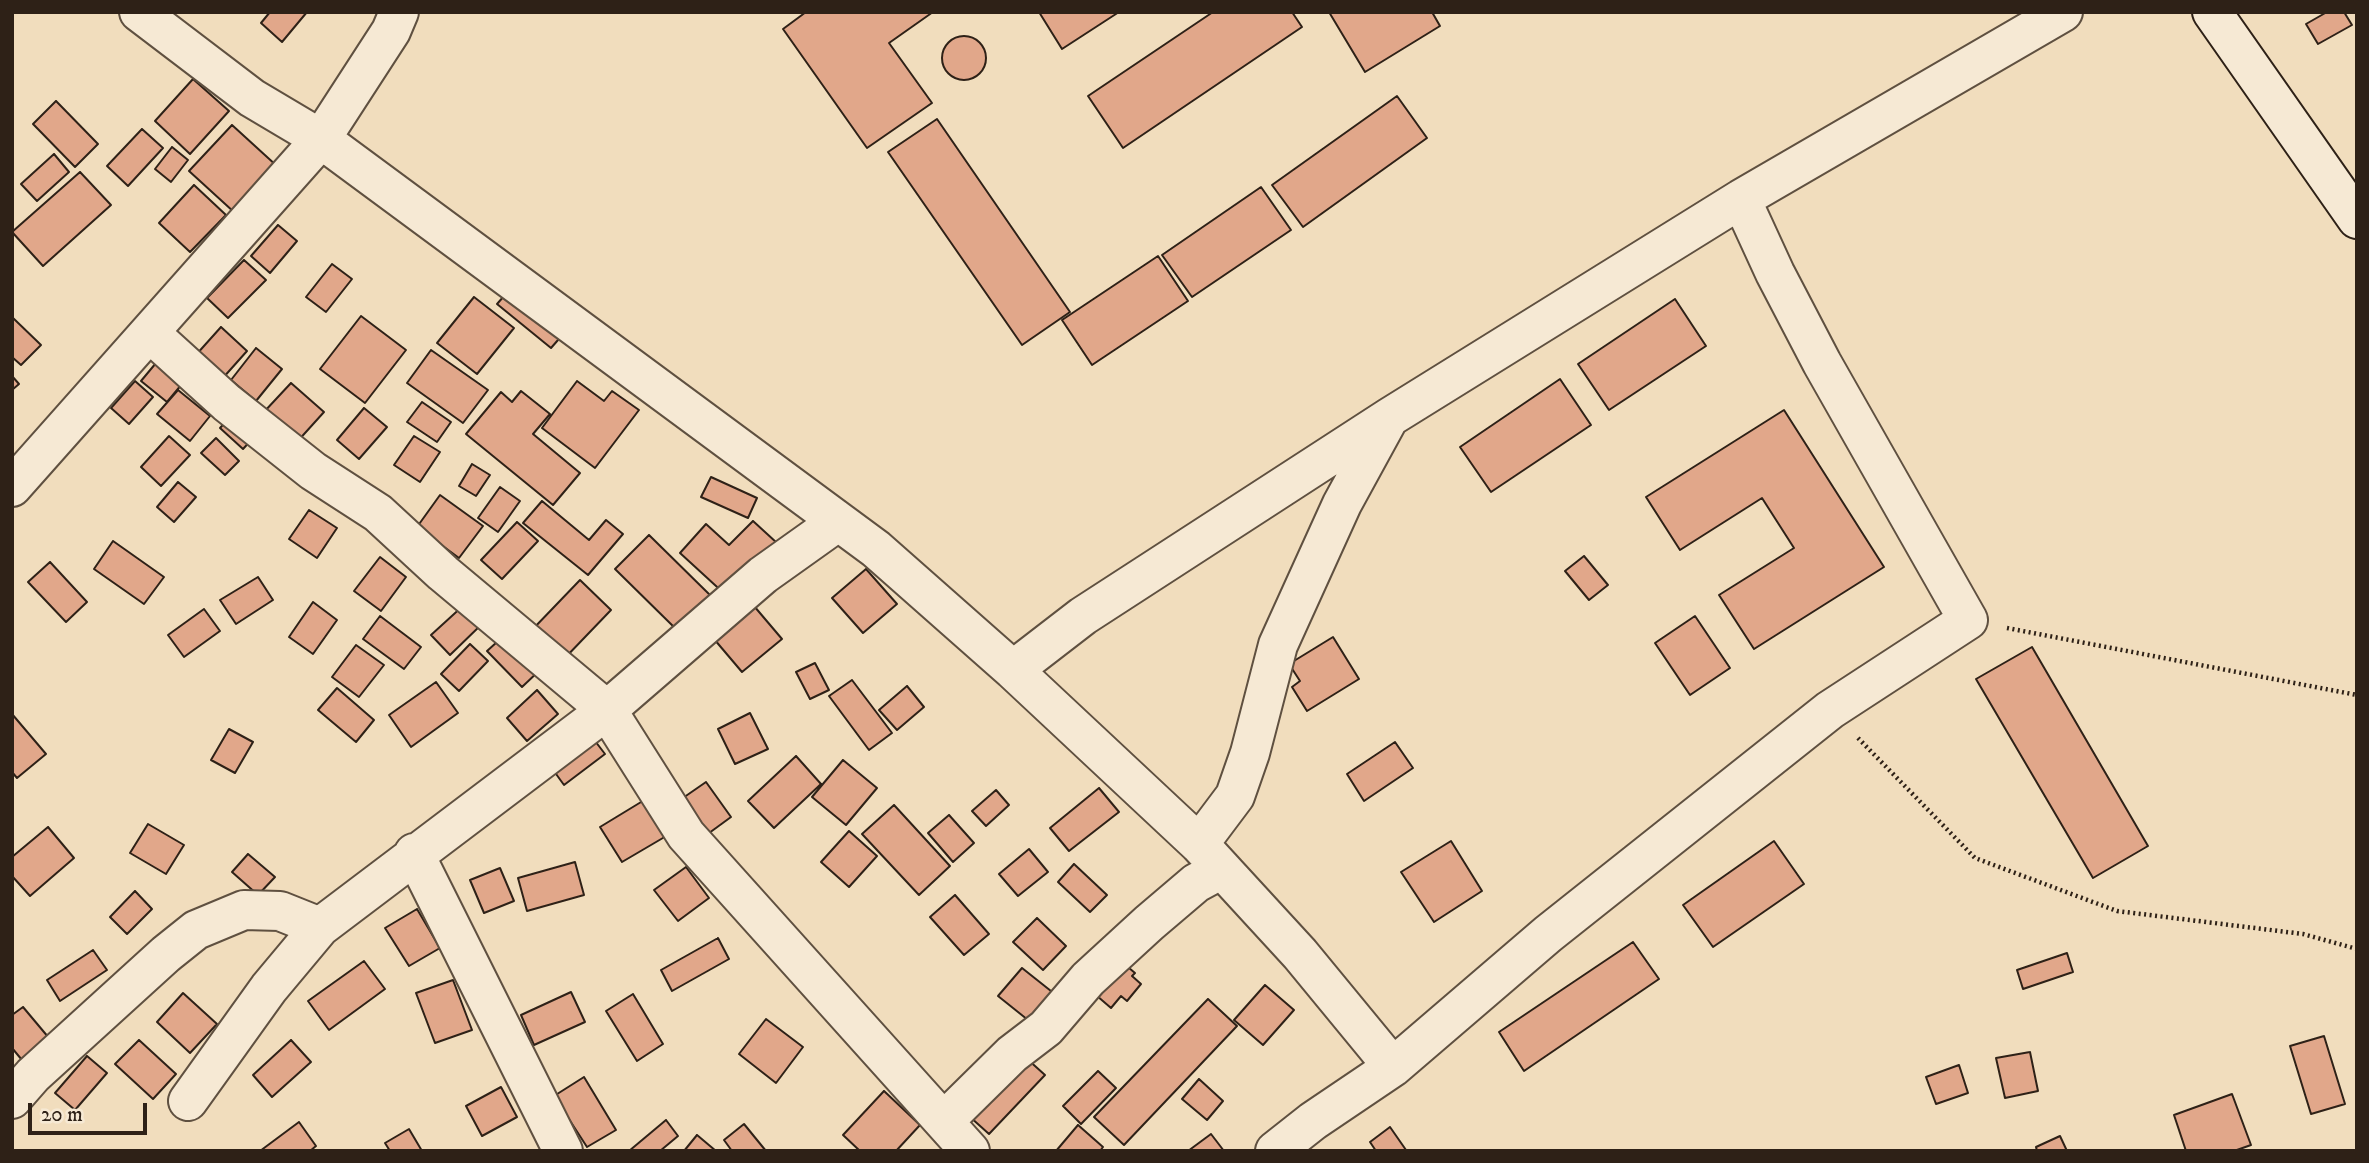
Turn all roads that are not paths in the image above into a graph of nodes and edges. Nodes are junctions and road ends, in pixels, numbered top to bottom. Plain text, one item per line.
1 (139, 12) edge
2 (399, 12) edge
3 (2063, 12) edge
4 (2212, 12) edge
5 (321, 139) junction
6 (1741, 199) junction
7 (2357, 219) edge
8 (151, 334) junction
9 (1390, 417) junction
10 (12, 487) edge
11 (836, 523) junction
12 (1013, 670) junction
13 (607, 710) junction
14 (414, 853) junction
15 (1209, 857) junction
16 (320, 926) junction
17 (1393, 1068) junction
18 (12, 1099) edge
19 (188, 1101) dead end
20 (945, 1120) junction
21 (563, 1151) edge
22 (970, 1151) edge
23 (1275, 1151) edge

1 - 5 street
2 - 5 street
3 - 6 street
4 - 7 street
5 - 8 street
5 - 11 street
6 - 9 street
6 - 17 street
8 - 10 street
8 - 13 street
9 - 12 street
9 - 15 street
11 - 12 street
11 - 13 street
12 - 15 street
13 - 14 street
13 - 20 street
14 - 16 street
14 - 21 street
15 - 17 street
15 - 20 street
16 - 18 street
16 - 19 street
17 - 23 street
20 - 22 street

